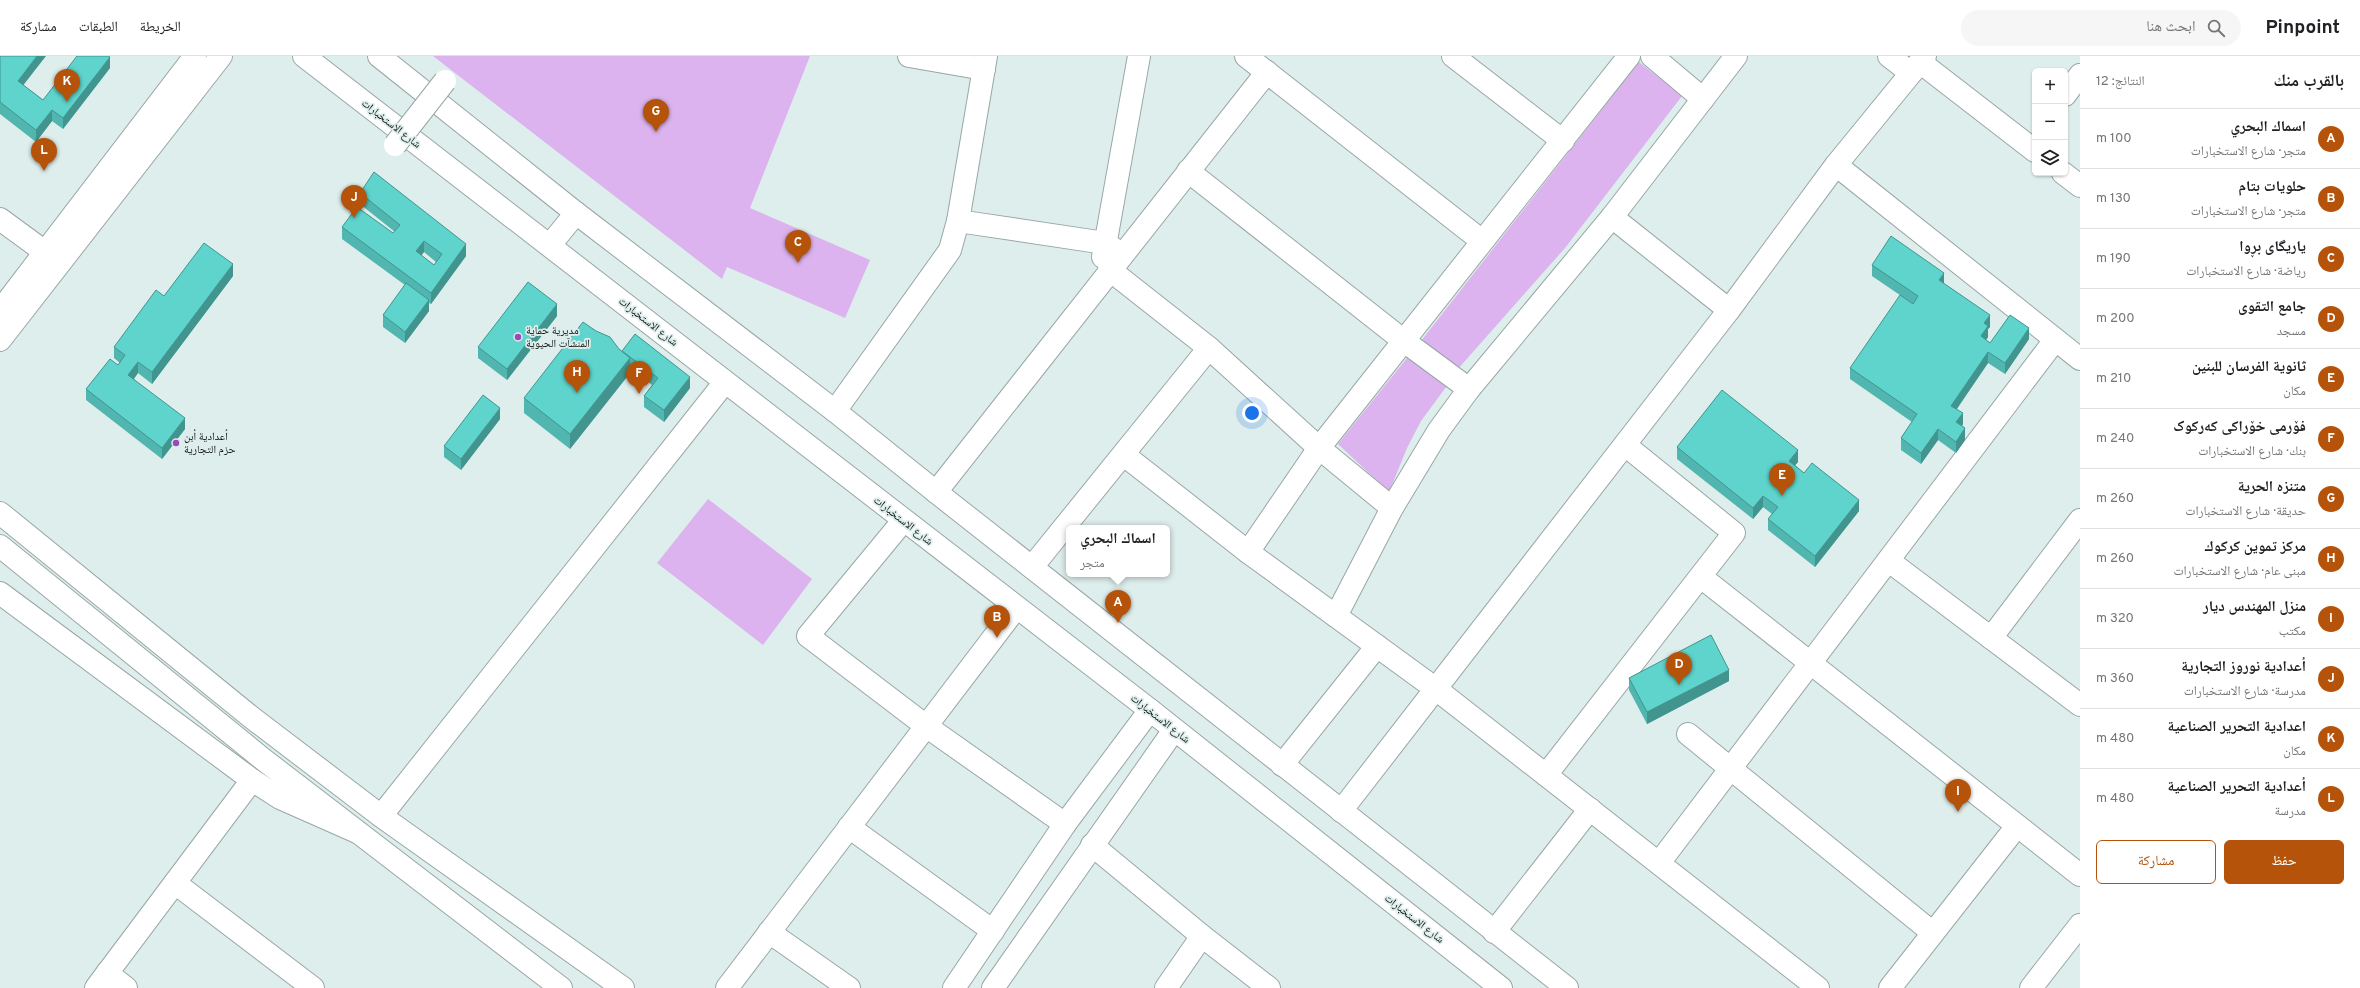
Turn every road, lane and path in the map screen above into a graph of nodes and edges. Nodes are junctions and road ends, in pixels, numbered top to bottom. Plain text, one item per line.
1 (195, 56) edge
2 (221, 56) edge
3 (304, 56) edge
4 (379, 56) edge
5 (909, 56) edge
6 (1139, 56) edge
7 (1246, 56) edge
8 (1453, 56) edge
9 (1629, 56) edge
10 (1652, 56) edge
11 (1736, 56) edge
12 (1889, 56) edge
13 (985, 62) edge
14 (1918, 64) edge
15 (1266, 72) junction
16 (2080, 75) edge
17 (445, 80) dead end
18 (2068, 91) edge
19 (1703, 99) junction
20 (1563, 141) junction
21 (2032, 144) edge
22 (395, 145) dead end
23 (1836, 165) junction
24 (1188, 171) junction
25 (2067, 176) edge
26 (2080, 186) edge
27 (576, 213) junction
28 (1612, 217) junction
29 (0, 219) edge
30 (958, 221) junction
31 (1482, 241) junction
32 (550, 245) junction
33 (45, 252) junction
34 (1109, 263) junction
35 (1729, 310) junction
36 (0, 311) edge
37 (0, 340) edge
38 (2055, 340) junction
39 (1404, 341) junction
40 (1209, 348) junction
41 (2080, 359) edge
42 (725, 382) junction
43 (1468, 389) junction
44 (835, 410) junction
45 (1624, 445) junction
46 (1319, 448) junction
47 (1124, 454) junction
48 (936, 492) junction
49 (1392, 508) junction
50 (0, 513) edge
51 (2080, 520) edge
52 (904, 521) junction
53 (1066, 525) edge
54 (1066, 525) edge
55 (0, 546) edge
56 (1248, 552) junction
57 (1889, 561) junction
58 (1032, 567) junction
59 (1701, 577) junction
60 (0, 592) edge
61 (1016, 608) junction
62 (1336, 616) junction
63 (1990, 638) junction
64 (1377, 646) junction
65 (1810, 663) junction
66 (1436, 689) junction
67 (2080, 705) edge
68 (1150, 710) junction
69 (926, 726) junction
70 (1174, 730) junction
71 (1688, 734) dead end
72 (1282, 765) junction
73 (1730, 769) junction
74 (1546, 775) junction
75 (252, 780) junction
76 (1590, 809) junction
77 (1341, 811) junction
78 (381, 816) junction
79 (1065, 824) junction
80 (2017, 826) junction
81 (849, 827) junction
82 (357, 832) junction
83 (1092, 845) junction
84 (1659, 863) junction
85 (2080, 875) edge
86 (175, 882) junction
87 (2080, 925) edge
88 (993, 931) junction
89 (769, 932) junction
90 (1494, 932) junction
91 (1933, 933) junction
92 (1202, 936) junction
93 (101, 981) edge
94 (1490, 984) edge
95 (126, 988) edge
96 (313, 988) edge
97 (561, 988) edge
98 (624, 988) edge
99 (727, 988) edge
100 (849, 988) edge
101 (954, 988) edge
102 (993, 988) edge
103 (1166, 988) edge
104 (1269, 988) edge
105 (1567, 988) edge
106 (1818, 988) edge
107 (1890, 988) edge
108 (2031, 988) edge

1 - 33 street
2 - 37 street
3 - 32 street, شارع الاستخبارات
4 - 27 street
5 - 13 street
6 - 34 street
7 - 15 street
8 - 20 street
9 - 20 street
10 - 19 street
11 - 19 street
12 - 14 street
13 - 30 street
14 - 21 street
14 - 23 street
15 - 24 street
15 - 31 street
16 - 18 street
17 - 22 street, bridge
19 - 28 street
20 - 31 street
23 - 35 street
23 - 38 street
24 - 34 street
24 - 39 street
25 - 26 street
27 - 32 street
27 - 44 street
28 - 35 street
28 - 43 street
29 - 33 street
30 - 34 street
30 - 44 street
31 - 39 street
32 - 42 street, شارع الاستخبارات
33 - 36 street
34 - 40 street
34 - 48 street
35 - 45 street
38 - 41 street
38 - 57 street
39 - 43 street
39 - 46 street
40 - 46 street
40 - 47 street
42 - 52 street, شارع الاستخبارات
42 - 78 street
43 - 49 street
44 - 48 street
45 - 59 street
45 - 66 street
46 - 49 street
46 - 56 street
47 - 53 street
47 - 56 street
48 - 58 street
49 - 62 street
50 - 78 street
51 - 63 street
52 - 61 street, شارع الاستخبارات
52 - 69 street
54 - 58 street
55 - 82 street
56 - 62 street
57 - 63 street
57 - 65 street
58 - 72 street
59 - 65 street
59 - 74 street
60 - 75 street
61 - 68 street, شارع الاستخبارات
61 - 69 street
62 - 64 street
63 - 67 street
64 - 66 street
64 - 72 street
65 - 73 street
65 - 80 street
66 - 74 street
66 - 77 street
68 - 70 street, شارع الاستخبارات
68 - 79 street
69 - 79 street
69 - 81 street
70 - 83 street
70 - 94 street, شارع الاستخبارات
71 - 73 street
72 - 77 street
73 - 84 street
73 - 91 street
74 - 76 street
75 - 82 street
75 - 86 street
76 - 84 street
76 - 90 street
77 - 90 street
78 - 98 street
79 - 88 street
80 - 85 street
80 - 91 street
81 - 88 street
81 - 89 street
82 - 97 street
83 - 92 street
83 - 102 street
84 - 106 street
86 - 93 street
86 - 96 street
87 - 108 street
88 - 101 street
89 - 99 street
89 - 100 street
90 - 105 street
91 - 107 street
92 - 103 street
92 - 104 street
93 - 95 street

